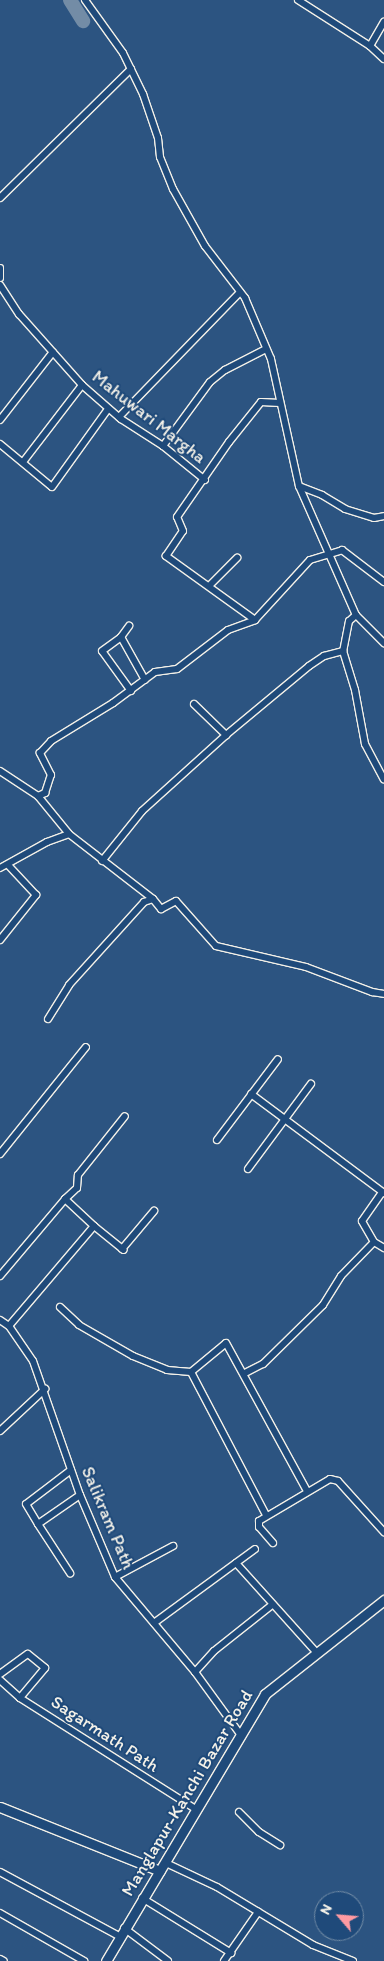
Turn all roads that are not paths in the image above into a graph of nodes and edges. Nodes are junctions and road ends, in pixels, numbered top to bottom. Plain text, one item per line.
1 (85, 0) edge
2 (298, 0) edge
3 (384, 22) edge
4 (370, 46) junction
5 (384, 59) edge
6 (131, 69) junction
7 (0, 198) edge
8 (0, 268) edge
9 (0, 278) edge
10 (0, 285) edge
11 (240, 292) junction
12 (266, 349) junction
13 (52, 352) junction
14 (82, 385) junction
15 (280, 403) junction
16 (108, 409) junction
17 (119, 417) junction
18 (0, 420) edge
19 (0, 444) edge
20 (163, 446) junction
21 (23, 462) junction
22 (204, 480) junction
23 (298, 486) junction
24 (384, 516) edge
25 (326, 554) junction
26 (237, 558) dead end
27 (384, 582) edge
28 (209, 586) junction
29 (356, 615) junction
30 (255, 620) junction
31 (129, 626) dead end
32 (121, 637) junction
33 (384, 643) edge
34 (343, 651) junction
35 (145, 680) junction
36 (131, 690) junction
37 (194, 704) dead end
38 (226, 735) junction
39 (0, 771) edge
40 (384, 780) edge
41 (38, 796) junction
42 (69, 834) junction
43 (102, 860) junction
44 (8, 866) junction
45 (0, 868) edge
46 (153, 898) junction
47 (0, 940) edge
48 (384, 994) edge
49 (48, 1019) dead end
50 (86, 1047) dead end
51 (278, 1059) dead end
52 (311, 1084) dead end
53 (251, 1094) junction
54 (125, 1116) dead end
55 (285, 1121) junction
56 (217, 1140) dead end
57 (0, 1154) edge
58 (248, 1169) dead end
59 (383, 1193) edge
60 (65, 1199) junction
61 (154, 1211) dead end
62 (94, 1226) junction
63 (374, 1242) junction
64 (384, 1248) edge
65 (0, 1276) edge
66 (60, 1307) dead end
67 (0, 1320) edge
68 (9, 1326) junction
69 (191, 1372) junction
70 (245, 1373) junction
71 (45, 1389) junction
72 (0, 1431) edge
73 (71, 1470) junction
74 (307, 1490) junction
75 (80, 1495) junction
76 (266, 1515) junction
77 (38, 1524) junction
78 (384, 1532) edge
79 (274, 1543) dead end
80 (173, 1546) dead end
81 (255, 1549) dead end
82 (236, 1563) junction
83 (70, 1573) dead end
84 (115, 1577) junction
85 (384, 1600) edge
86 (273, 1604) junction
87 (154, 1623) junction
88 (316, 1652) junction
89 (195, 1672) junction
90 (0, 1674) edge
91 (0, 1680) edge
92 (20, 1698) junction
93 (240, 1734) junction
94 (0, 1807) edge
95 (197, 1810) junction
96 (240, 1812) dead end
97 (280, 1845) dead end
98 (166, 1863) junction
99 (160, 1871) junction
100 (0, 1872) edge
101 (142, 1898) junction
102 (258, 1912) junction
103 (0, 1914) edge
104 (124, 1928) junction
105 (119, 1936) junction
106 (231, 1953) junction
107 (0, 1959) edge
108 (4, 1961) edge
109 (84, 1961) edge
110 (106, 1961) edge
111 (168, 1961) edge
112 (224, 1961) edge
113 (353, 1961) edge

1 - 6 street
2 - 4 street
3 - 4 street
4 - 5 street
6 - 7 street
6 - 11 street
8 - 9 street
10 - 13 street, Mahuwari Margha
11 - 12 street
11 - 17 street
12 - 15 street
12 - 20 street
13 - 14 street, Mahuwari Margha
13 - 18 street
14 - 16 street, Mahuwari Margha
14 - 21 street
15 - 22 street
15 - 23 street
16 - 17 street, Mahuwari Margha
16 - 21 street
17 - 20 street, Mahuwari Margha
19 - 21 street
20 - 22 street, Mahuwari Margha
22 - 28 street
23 - 24 street
23 - 25 street
25 - 27 street
25 - 29 street
25 - 30 street
26 - 28 street
28 - 30 street
29 - 33 street
29 - 34 street
30 - 35 street
31 - 32 street
32 - 35 street
32 - 36 street
34 - 38 street
34 - 40 street
35 - 36 street
36 - 41 street
37 - 38 street
38 - 43 street
39 - 41 street
41 - 42 street
42 - 43 street
42 - 44 street
43 - 46 street
44 - 45 street
44 - 47 street
46 - 48 street
46 - 49 street
50 - 57 street
51 - 53 street
52 - 55 street
53 - 55 street
53 - 56 street
54 - 60 street
55 - 58 street
55 - 59 street
59 - 63 street
60 - 62 street
60 - 65 street
61 - 62 street
62 - 68 street
63 - 64 street
63 - 70 street
66 - 69 street
67 - 68 street, Salikram Path
68 - 71 street, Salikram Path
69 - 70 street
69 - 76 street
70 - 74 street
71 - 72 street
71 - 73 street, Salikram Path
73 - 75 street, Salikram Path
73 - 77 street
74 - 76 street
74 - 78 street
75 - 77 street
75 - 84 street, Salikram Path
76 - 79 street
77 - 83 street
80 - 84 street
81 - 82 street
82 - 86 street
82 - 87 street
84 - 87 street, Salikram Path
85 - 88 street, Manglapur-Kanchi Bazar Road
86 - 88 street
86 - 89 street
87 - 89 street, Salikram Path
88 - 93 street, Manglapur-Kanchi Bazar Road
89 - 93 street, Salikram Path
90 - 92 street
91 - 92 street, Sagarmath Path
92 - 95 street, Sagarmath Path
93 - 95 street, Manglapur-Kanchi Bazar Road
94 - 99 street
95 - 98 street, Manglapur-Kanchi Bazar Road
96 - 97 street
98 - 99 street, Manglapur-Kanchi Bazar Road
98 - 102 street
99 - 101 street, Manglapur-Kanchi Bazar Road
100 - 105 street
101 - 104 street, Manglapur-Kanchi Bazar Road
101 - 106 street
102 - 106 street
102 - 113 street
103 - 109 street
104 - 105 street, Manglapur-Kanchi Bazar Road
104 - 111 street
105 - 110 street, Manglapur-Kanchi Bazar Road
106 - 112 street
107 - 108 street

